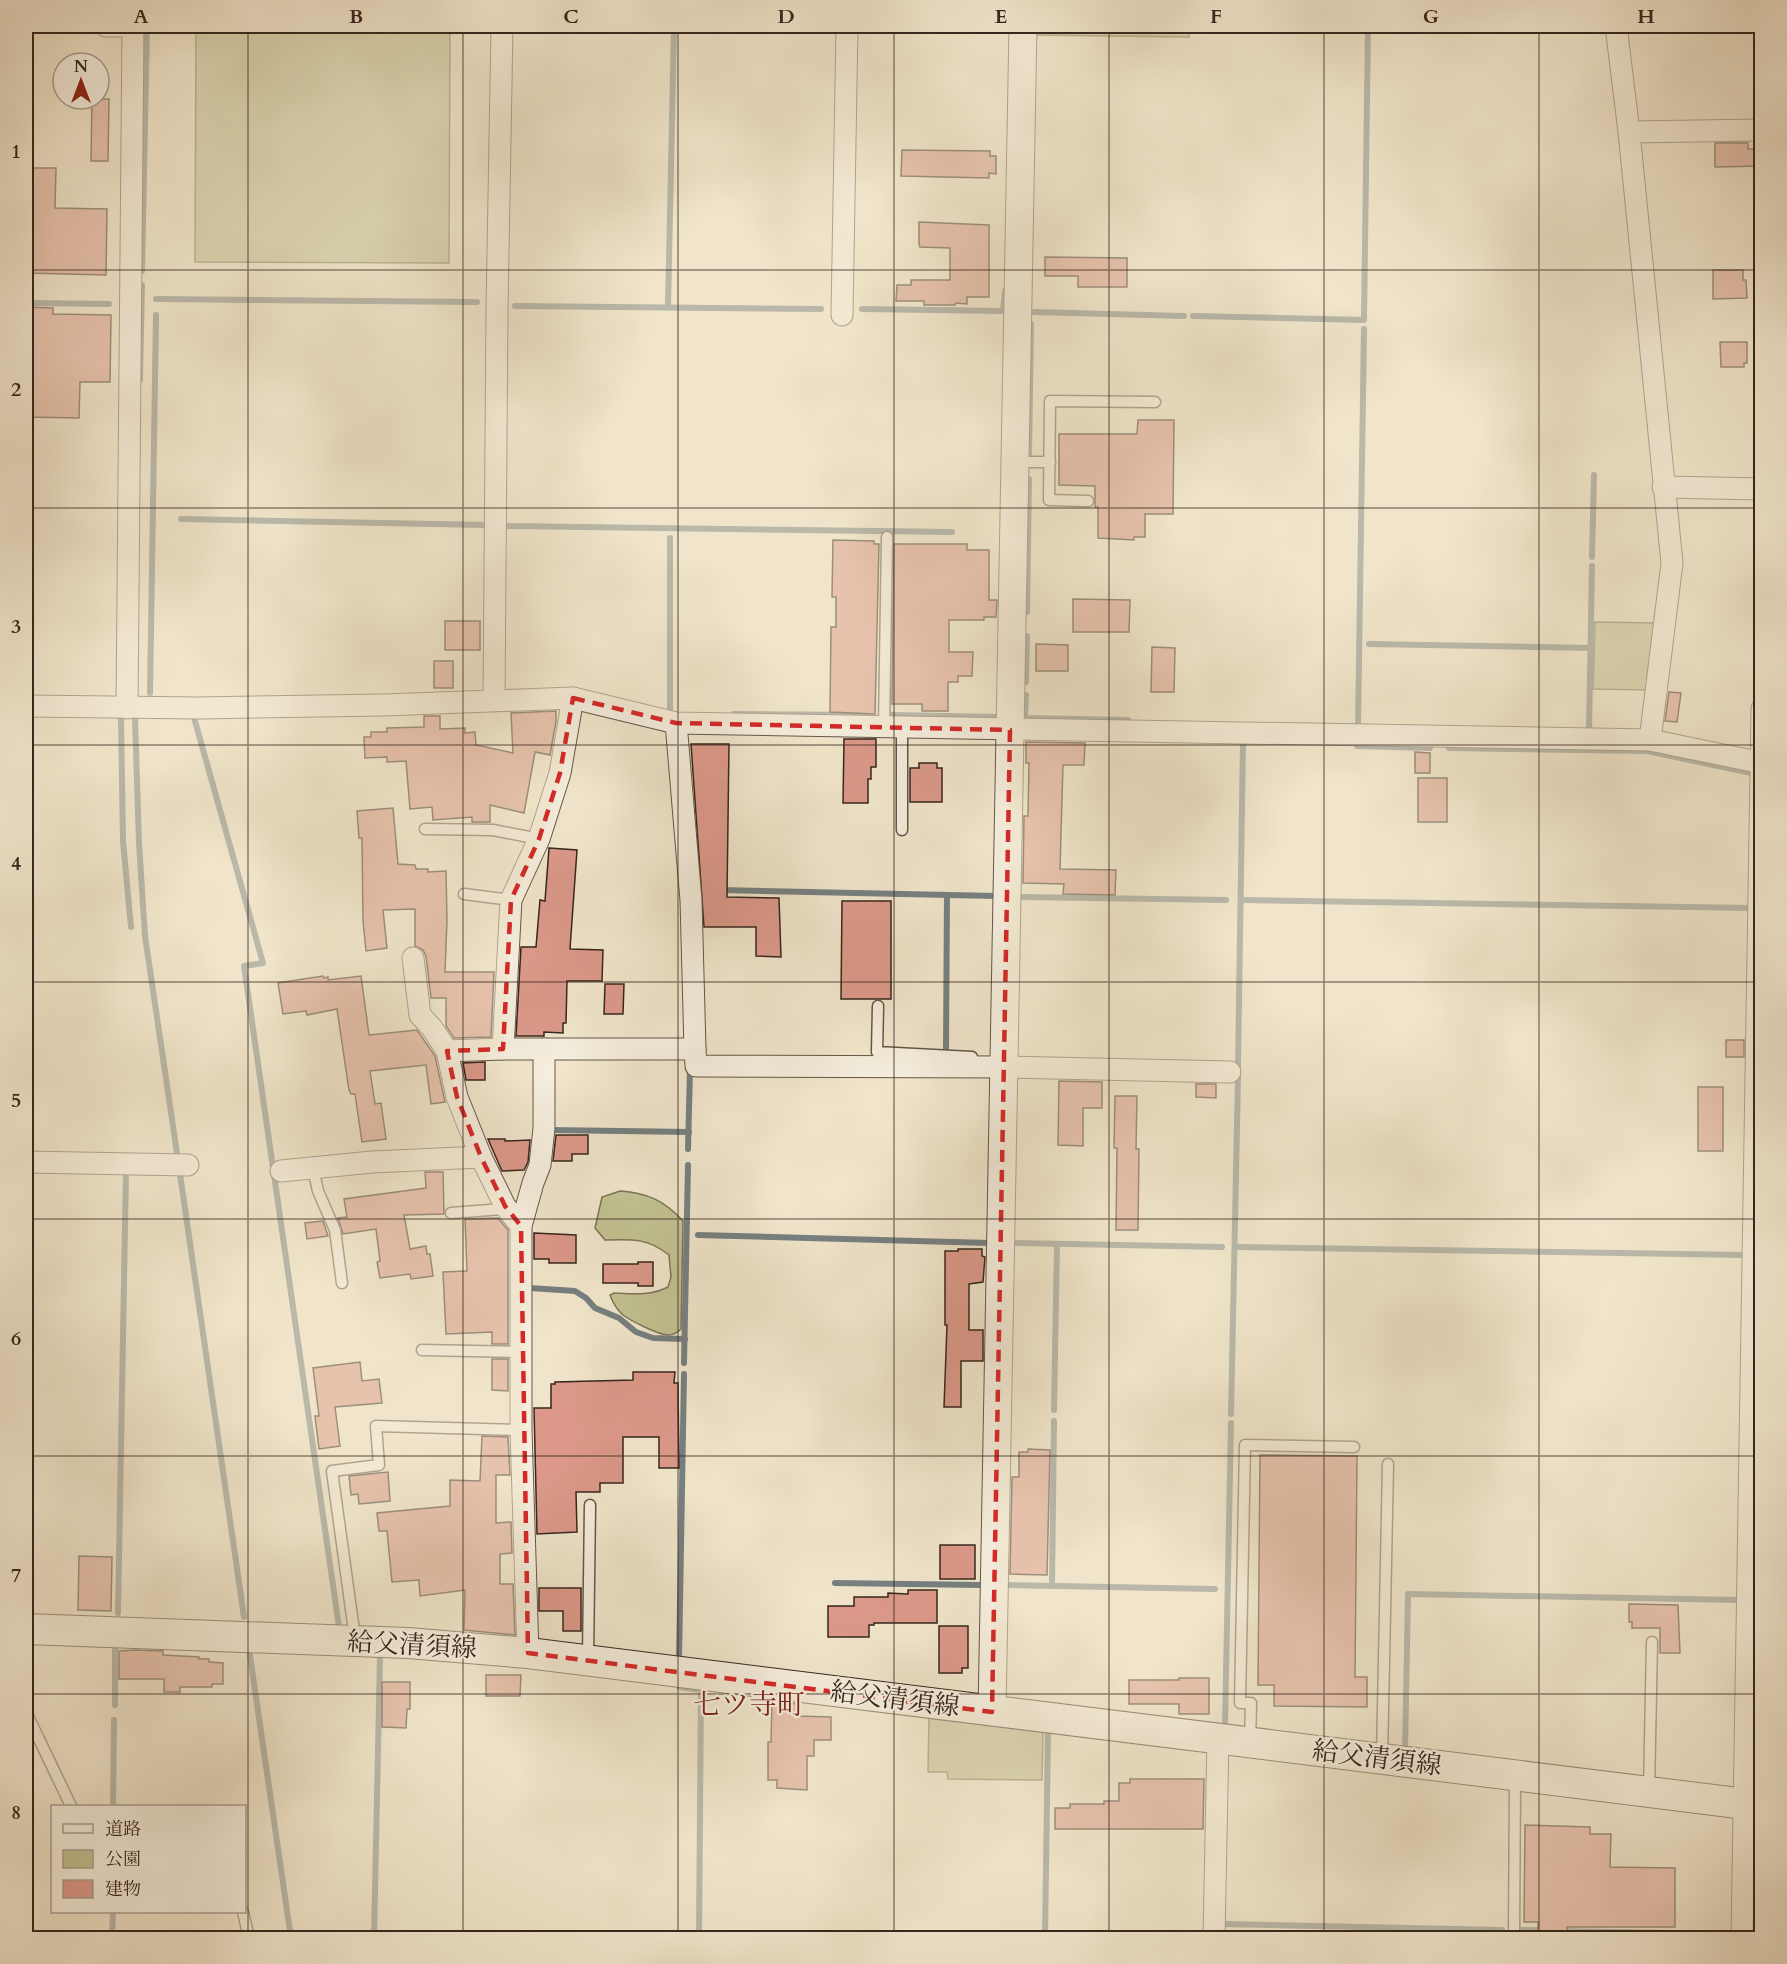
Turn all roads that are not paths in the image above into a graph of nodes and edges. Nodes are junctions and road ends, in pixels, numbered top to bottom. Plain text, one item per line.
1 (106, 26) edge
2 (133, 26) edge
3 (502, 26) edge
4 (847, 26) edge
5 (1023, 26) edge
6 (1616, 26) edge
7 (1761, 130) edge
8 (1629, 132) junction
9 (842, 315) dead end
10 (1155, 402) dead end
11 (1015, 462) junction
12 (1050, 462) junction
13 (1663, 487) junction
14 (1761, 489) edge
15 (1088, 501) dead end
16 (887, 537) dead end
17 (573, 698) junction
18 (494, 700) junction
19 (26, 706) edge
20 (127, 708) junction
21 (1761, 709) edge
22 (676, 723) junction
23 (893, 727) junction
24 (1010, 730) junction
25 (1650, 740) junction
26 (1761, 762) edge
27 (425, 829) dead end
28 (902, 830) dead end
29 (539, 838) junction
30 (464, 894) dead end
31 (511, 900) junction
32 (1759, 950) edge
33 (413, 958) dead end
34 (878, 1006) dead end
35 (503, 1049) junction
36 (544, 1049) junction
37 (695, 1049) junction
38 (447, 1051) junction
39 (1758, 1053) edge
40 (1005, 1063) junction
41 (1230, 1072) dead end
42 (481, 1157) junction
43 (1757, 1158) edge
44 (26, 1162) edge
45 (188, 1165) dead end
46 (313, 1168) junction
47 (281, 1171) dead end
48 (505, 1206) junction
49 (451, 1213) dead end
50 (521, 1226) junction
51 (342, 1283) dead end
52 (422, 1350) dead end
53 (521, 1352) junction
54 (521, 1430) junction
55 (1354, 1447) dead end
56 (1388, 1464) dead end
57 (590, 1505) dead end
58 (26, 1629) edge
59 (355, 1641) junction
60 (1652, 1642) dead end
61 (528, 1653) junction
62 (588, 1660) junction
63 (26, 1712) edge
64 (992, 1712) junction
65 (1218, 1738) junction
66 (1250, 1742) junction
67 (1382, 1758) junction
68 (1515, 1775) junction
69 (1649, 1792) junction
70 (71, 1805) edge
71 (1753, 1805) edge
72 (243, 1913) edge
73 (249, 1938) edge
74 (1214, 1938) edge
75 (1514, 1938) edge
76 (1742, 1938) edge

1 - 2 street
2 - 20 street
3 - 18 street
4 - 9 street
5 - 11 street
6 - 8 street
7 - 8 street
8 - 13 street
10 - 12 lane
11 - 12 lane
11 - 24 street
12 - 15 lane
13 - 14 street
13 - 25 street
16 - 23 lane
17 - 18 street
17 - 22 street
17 - 29 street
18 - 20 street
19 - 20 street
21 - 26 street
22 - 23 street
22 - 37 street
23 - 24 street
23 - 28 lane
24 - 25 street
24 - 40 street
25 - 26 street
26 - 32 street
27 - 29 lane
29 - 31 street
30 - 31 lane
31 - 35 street
32 - 39 street
33 - 38 street
34 - 40 lane
35 - 36 street
35 - 38 street
36 - 37 street
36 - 50 street
37 - 40 street
38 - 42 street
39 - 43 street
40 - 41 street
40 - 64 street
42 - 46 street
42 - 48 street
43 - 71 street
44 - 45 street
46 - 47 street
46 - 51 lane
48 - 49 lane
48 - 50 street
50 - 53 street
52 - 53 lane
53 - 54 street
54 - 59 lane
54 - 61 street
55 - 66 lane
56 - 67 lane
57 - 62 lane
58 - 59 main road, 給父清須線
59 - 61 main road, 給父清須線
60 - 69 lane
61 - 62 main road, 給父清須線
62 - 64 main road, 給父清須線
63 - 70 lane
64 - 65 main road, 給父清須線
65 - 66 main road, 給父清須線
65 - 74 street
66 - 67 main road, 給父清須線
67 - 68 main road, 給父清須線
68 - 69 main road, 給父清須線
68 - 75 lane
69 - 71 main road, 給父清須線
71 - 76 street
72 - 73 lane

